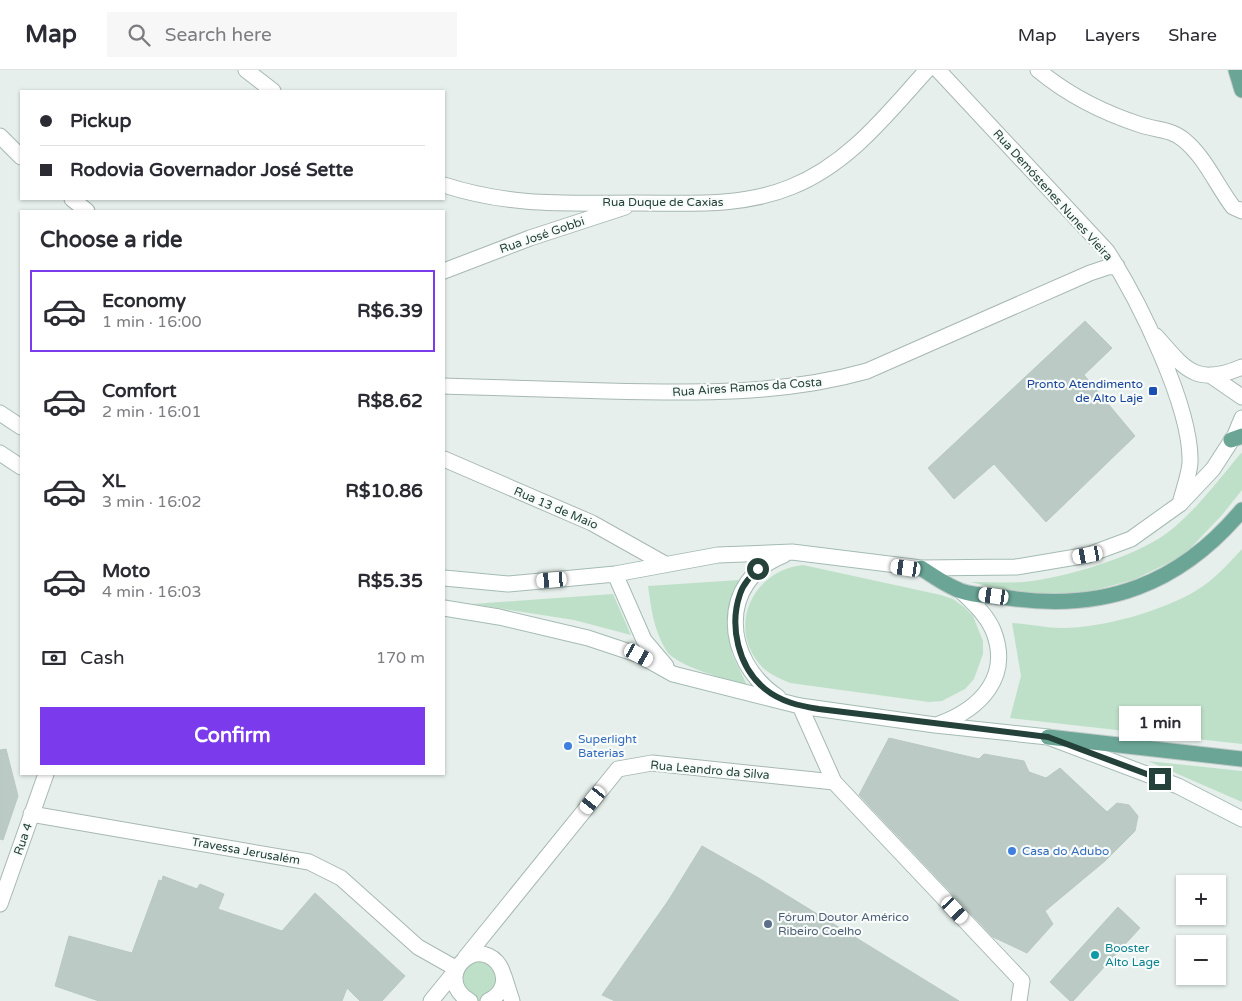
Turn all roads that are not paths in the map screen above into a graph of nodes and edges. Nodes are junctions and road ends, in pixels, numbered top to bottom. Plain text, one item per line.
1 (246, 70) edge
2 (927, 70) edge
3 (938, 70) edge
4 (1038, 70) edge
5 (1236, 70) edge
6 (272, 90) edge
7 (1242, 90) edge
8 (0, 136) edge
9 (20, 156) edge
10 (445, 185) edge
11 (73, 200) edge
12 (641, 203) junction
13 (86, 210) edge
14 (1242, 211) edge
15 (1117, 266) junction
16 (445, 271) edge
17 (1148, 326) junction
18 (1242, 367) edge
19 (1210, 375) junction
20 (445, 386) edge
21 (1242, 397) edge
22 (0, 413) edge
23 (1242, 418) edge
24 (20, 426) edge
25 (1237, 438) edge
26 (0, 453) edge
27 (445, 459) edge
28 (20, 465) edge
29 (1180, 504) junction
30 (1242, 510) edge
31 (792, 552) junction
32 (665, 564) junction
33 (921, 568) junction
34 (615, 574) junction
35 (445, 578) edge
36 (961, 591) junction
37 (445, 608) edge
38 (672, 674) junction
39 (800, 706) junction
40 (935, 725) junction
41 (1048, 737) junction
42 (1242, 759) edge
43 (46, 775) edge
44 (834, 782) junction
45 (32, 814) junction
46 (1242, 819) edge
47 (0, 904) edge
48 (492, 924) junction
49 (461, 964) junction
50 (502, 971) junction
51 (431, 1001) edge
52 (470, 1001) edge
53 (488, 1001) edge
54 (512, 1001) edge
55 (1019, 1001) edge

1 - 6 street
2 - 12 street, Rua Duque de Caxias
3 - 15 street, Rua Demóstenes Nunes Vieira
4 - 14 street
5 - 7 main road
8 - 9 street
10 - 12 street, Rua Duque de Caxias
11 - 13 street
12 - 16 street, Rua José Gobbi
15 - 17 street, Rua Demóstenes Nunes Vieira
15 - 20 street, Rua Aires Ramos da Costa
17 - 19 street
17 - 29 street, Rua Demóstenes Nunes Vieira
18 - 19 street
19 - 21 street
22 - 24 street
23 - 25 street
25 - 29 street
26 - 28 street
27 - 32 street, Rua 13 de Maio
29 - 33 street
30 - 36 main road
31 - 32 street
31 - 33 street
31 - 39 street
32 - 34 street
33 - 36 main road
34 - 35 street
34 - 38 street
36 - 40 street
37 - 38 street
38 - 39 street
39 - 40 street
39 - 44 street
40 - 41 street
41 - 42 main road
41 - 46 street
43 - 45 street, Rua 4
44 - 48 street, Rua Leandro da Silva
44 - 55 street
45 - 47 street, Rua 4
45 - 49 street, Travessa Jerusalém
48 - 49 street, Rua Leandro da Silva
48 - 50 street
49 - 50 street
49 - 51 street, Rua Leandro da Silva
49 - 52 street
50 - 53 street
50 - 54 street

